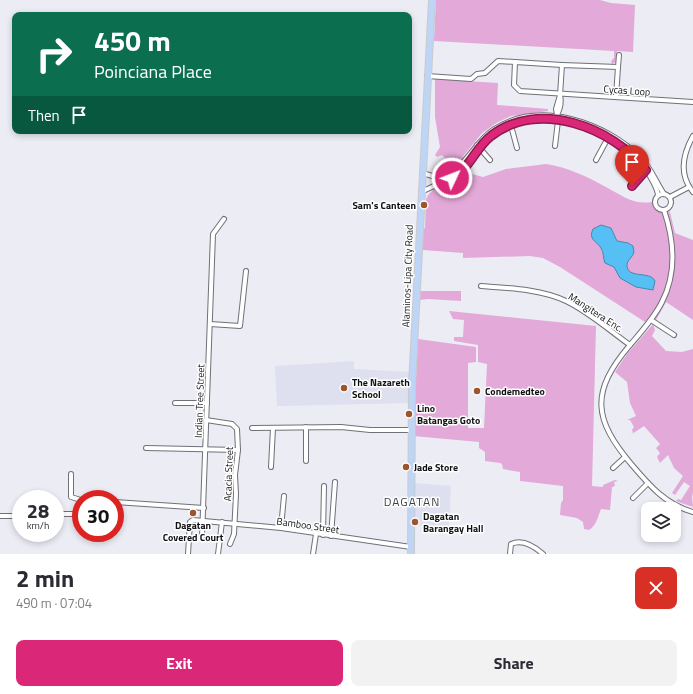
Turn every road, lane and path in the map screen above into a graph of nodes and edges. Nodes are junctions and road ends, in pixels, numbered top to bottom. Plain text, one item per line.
1 (432, 0) edge
2 (619, 55) dead end
3 (515, 62) junction
4 (562, 65) junction
5 (618, 67) junction
6 (428, 76) junction
7 (560, 94) junction
8 (616, 98) junction
9 (693, 102) edge
10 (557, 118) junction
11 (510, 123) junction
12 (609, 135) junction
13 (693, 136) edge
14 (478, 145) junction
15 (554, 146) dead end
16 (517, 148) dead end
17 (490, 160) dead end
18 (596, 160) dead end
19 (647, 168) junction
20 (422, 173) junction
21 (447, 174) junction
22 (449, 179) junction
23 (632, 186) dead end
24 (689, 187) junction
25 (421, 192) junction
26 (693, 192) edge
27 (664, 194) junction
28 (658, 195) junction
29 (670, 197) junction
30 (664, 210) junction
31 (224, 219) dead end
32 (246, 270) dead end
33 (481, 286) dead end
34 (651, 320) junction
35 (210, 324) junction
36 (674, 335) dead end
37 (630, 345) junction
38 (175, 403) dead end
39 (207, 403) junction
40 (206, 420) junction
41 (252, 428) dead end
42 (273, 428) junction
43 (306, 428) junction
44 (412, 430) junction
45 (146, 448) dead end
46 (205, 449) junction
47 (238, 450) junction
48 (625, 457) junction
49 (306, 461) dead end
50 (271, 468) dead end
51 (613, 468) dead end
52 (71, 474) dead end
53 (335, 482) dead end
54 (648, 483) junction
55 (324, 486) dead end
56 (284, 496) dead end
57 (72, 497) edge
58 (633, 498) dead end
59 (124, 503) edge
60 (204, 508) junction
61 (693, 512) edge
62 (0, 516) edge
63 (12, 516) edge
64 (203, 520) junction
65 (222, 522) junction
66 (234, 523) junction
67 (281, 528) junction
68 (316, 534) junction
69 (323, 535) junction
70 (331, 536) junction
71 (202, 538) dead end
72 (230, 544) dead end
73 (411, 546) junction
74 (188, 554) edge
75 (218, 554) edge
76 (313, 554) edge
77 (411, 554) edge
78 (510, 554) edge
79 (543, 554) edge

1 - 6 main road, Alaminos-Lipa City Road
2 - 5 street
3 - 4 street
3 - 6 street
3 - 7 street, Cycas Loop
4 - 5 street
4 - 7 street
5 - 8 street
6 - 20 main road, Alaminos-Lipa City Road
7 - 8 street, Cycas Loop
7 - 10 street
8 - 9 street, Cycas Loop
10 - 11 street
10 - 12 street
10 - 15 street
11 - 14 street
11 - 16 street
12 - 18 street
12 - 19 street
13 - 24 street
14 - 17 street
14 - 21 street
14 - 22 street
19 - 23 street
19 - 27 street
19 - 28 street
20 - 21 street
20 - 25 main road, Alaminos-Lipa City Road
21 - 22 street
22 - 25 street
24 - 26 street
24 - 29 street
25 - 44 main road, Alaminos-Lipa City Road
27 - 28 street
27 - 29 street
28 - 30 street
29 - 30 street
30 - 34 street
31 - 35 street, Indian Tree Street
32 - 35 street
33 - 37 street, Mangitera Enc.
34 - 36 street
34 - 37 street
35 - 39 street, Indian Tree Street
37 - 48 street
38 - 39 street
39 - 40 street, Indian Tree Street
40 - 46 street, Indian Tree Street
40 - 47 street, Acacia Street
41 - 42 street
42 - 43 street
42 - 50 street
43 - 44 street
43 - 49 street
44 - 73 main road, Alaminos-Lipa City Road
45 - 46 street, Indian Tree Street
46 - 47 street, Indian Tree Street
46 - 60 street, Indian Tree Street
47 - 66 street, Acacia Street
48 - 51 street
48 - 54 street
52 - 57 street
53 - 70 street
54 - 58 street
54 - 61 street
55 - 69 street
56 - 67 street
59 - 60 street
60 - 64 street, Indian Tree Street
62 - 63 street
64 - 65 street, Bamboo Street
64 - 71 street, Indian Tree Street
64 - 74 street
65 - 66 street, Bamboo Street
65 - 75 street
66 - 67 street, Bamboo Street
66 - 72 street, Acacia Street
67 - 68 street, Bamboo Street
68 - 69 street, Bamboo Street
68 - 76 street
69 - 70 street, Bamboo Street
70 - 73 street, Bamboo Street
73 - 77 main road, Alaminos-Lipa City Road
78 - 79 street

